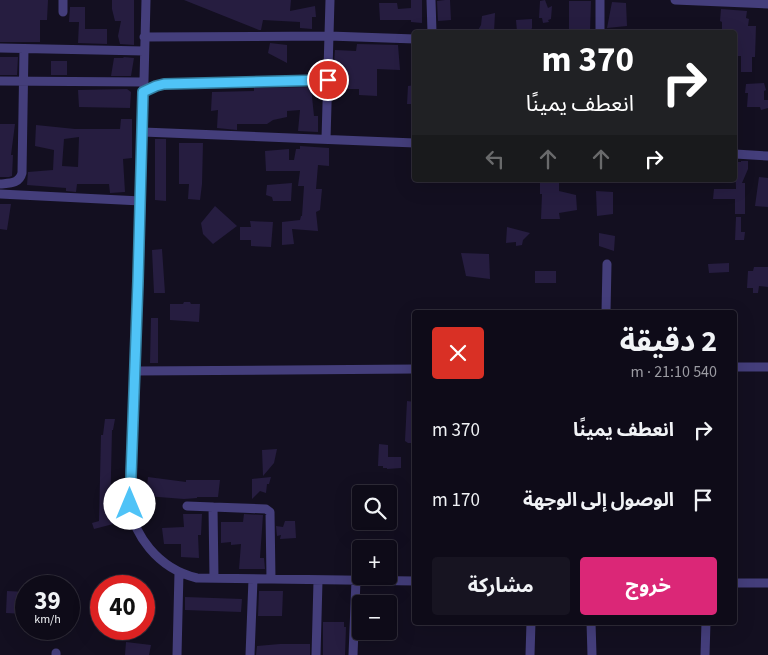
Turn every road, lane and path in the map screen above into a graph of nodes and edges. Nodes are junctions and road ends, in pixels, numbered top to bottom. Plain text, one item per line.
1 (63, 0) edge
2 (146, 0) edge
3 (330, 0) edge
4 (431, 0) edge
5 (600, 0) edge
6 (675, 0) edge
7 (768, 4) edge
8 (63, 12) dead end
9 (432, 30) edge
10 (600, 30) edge
11 (328, 36) junction
12 (144, 37) junction
13 (412, 40) edge
14 (0, 48) edge
15 (24, 49) junction
16 (144, 51) junction
17 (328, 80) junction
18 (0, 81) edge
19 (24, 81) junction
20 (144, 87) junction
21 (143, 132) junction
22 (326, 139) junction
23 (412, 143) edge
24 (737, 154) edge
25 (768, 156) edge
26 (0, 184) edge
27 (0, 194) edge
28 (141, 201) junction
29 (606, 264) dead end
30 (606, 310) edge
31 (737, 367) edge
32 (768, 367) edge
33 (412, 369) edge
34 (135, 371) junction
35 (187, 506) dead end
36 (213, 507) junction
37 (179, 572) junction
38 (214, 578) junction
39 (252, 579) junction
40 (271, 579) junction
41 (352, 580) edge
42 (318, 581) junction
43 (397, 581) edge
44 (412, 581) edge
45 (737, 583) edge
46 (768, 583) edge
47 (356, 585) edge
48 (531, 625) edge
49 (591, 625) edge
50 (706, 625) edge
51 (176, 655) edge
52 (250, 655) edge
53 (316, 655) edge
54 (353, 655) edge
55 (530, 655) edge
56 (592, 655) edge
57 (705, 655) edge

1 - 8 street
2 - 12 street
3 - 11 street
4 - 9 street
5 - 10 street
6 - 7 street
11 - 12 street
11 - 13 street
11 - 17 street
12 - 16 street
14 - 15 street
15 - 16 street
15 - 19 street
16 - 20 street
17 - 20 street
17 - 22 street
18 - 19 street
19 - 20 street
19 - 26 street
20 - 21 street
21 - 22 street
21 - 28 street
22 - 23 street
24 - 25 street
27 - 28 street
28 - 34 street
29 - 30 street
31 - 32 street
33 - 34 street
34 - 37 street
35 - 36 street
36 - 38 street
36 - 40 street
37 - 38 street
37 - 51 street
38 - 39 street
39 - 40 street
39 - 52 street
40 - 42 street
41 - 42 street
42 - 53 street
43 - 44 street
45 - 46 street
47 - 54 street
48 - 55 street
49 - 56 street
50 - 57 street

